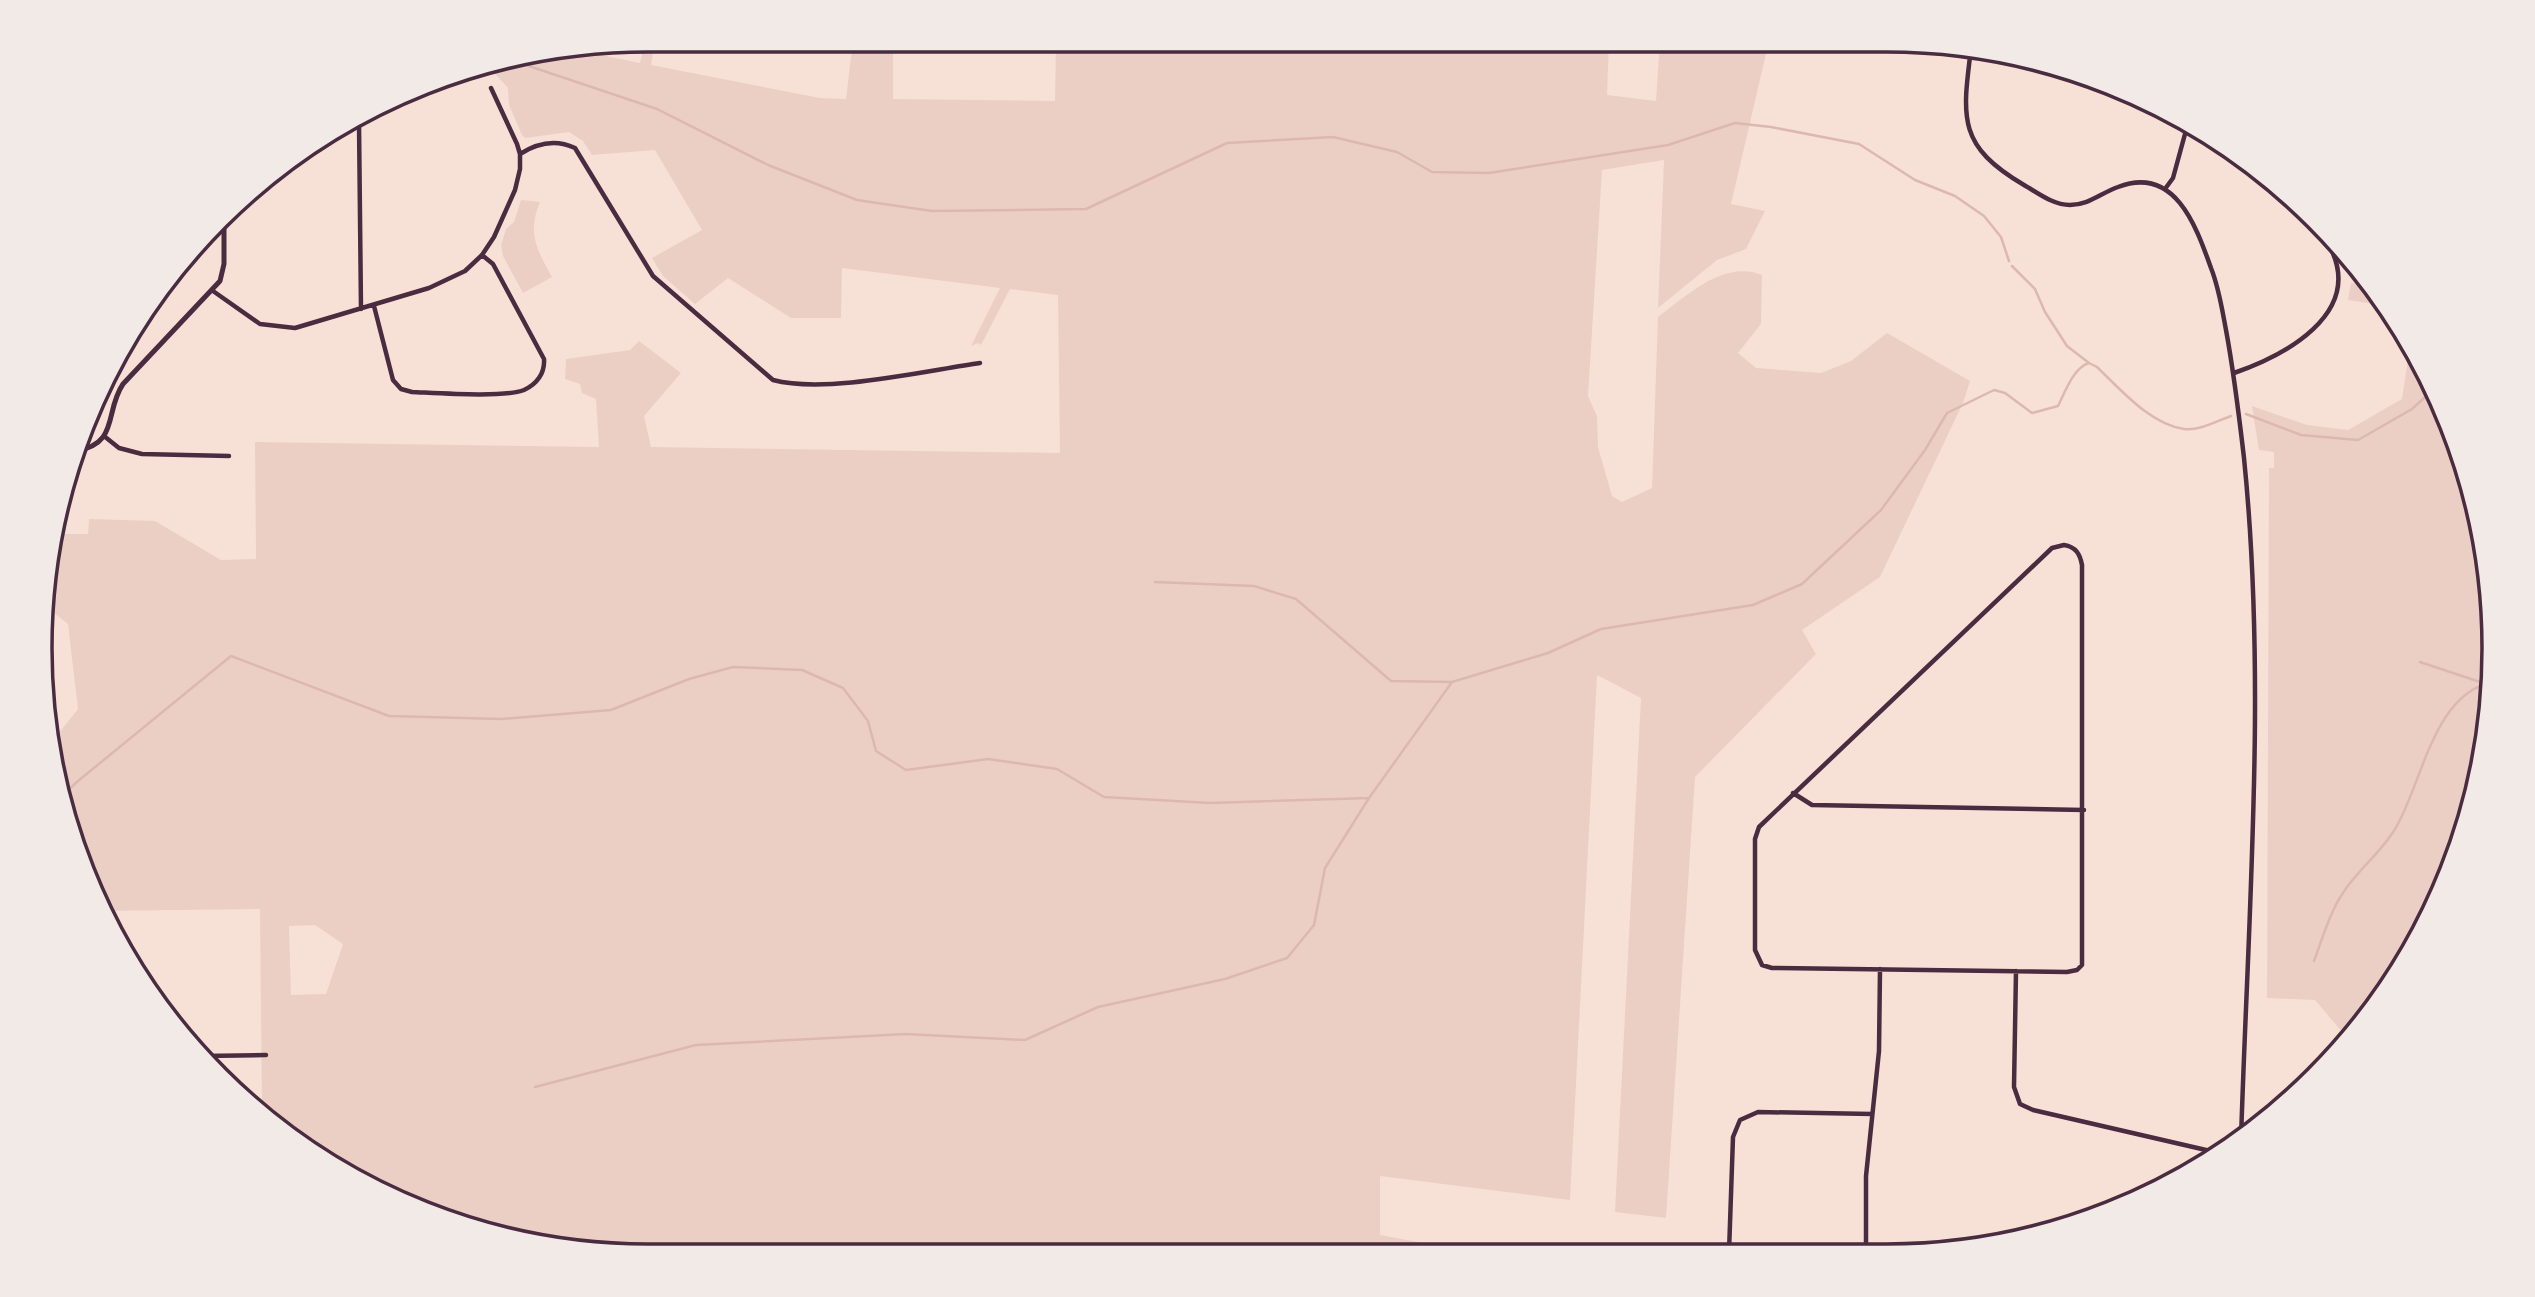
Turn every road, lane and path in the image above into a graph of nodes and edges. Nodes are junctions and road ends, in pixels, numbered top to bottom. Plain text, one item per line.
1 (1970, 59) edge
2 (491, 88) dead end
3 (359, 127) edge
4 (2185, 132) edge
5 (520, 155) junction
6 (2165, 189) junction
7 (224, 230) edge
8 (2332, 253) edge
9 (482, 255) junction
10 (213, 291) junction
11 (374, 306) junction
12 (361, 309) junction
13 (979, 363) dead end
14 (2234, 373) junction
15 (104, 436) junction
16 (87, 449) edge
17 (229, 456) dead end
18 (1793, 793) junction
19 (2084, 810) junction
20 (1880, 969) junction
21 (2017, 971) junction
22 (266, 1055) dead end
23 (214, 1056) edge
24 (1872, 1114) junction
25 (2242, 1127) edge
26 (2208, 1150) edge
27 (1729, 1244) edge
28 (1866, 1244) edge

1 - 6 street
2 - 5 street
3 - 12 street
4 - 6 street
5 - 9 street
5 - 13 street
6 - 14 street
7 - 10 street
8 - 14 street
9 - 11 street
9 - 11 street
10 - 12 street
10 - 15 street
11 - 12 street
14 - 25 street
15 - 16 street
15 - 17 street
18 - 19 street
18 - 19 street
18 - 20 street
19 - 21 street
20 - 21 street
20 - 24 street
21 - 26 street
22 - 23 street
24 - 27 street
24 - 28 street

